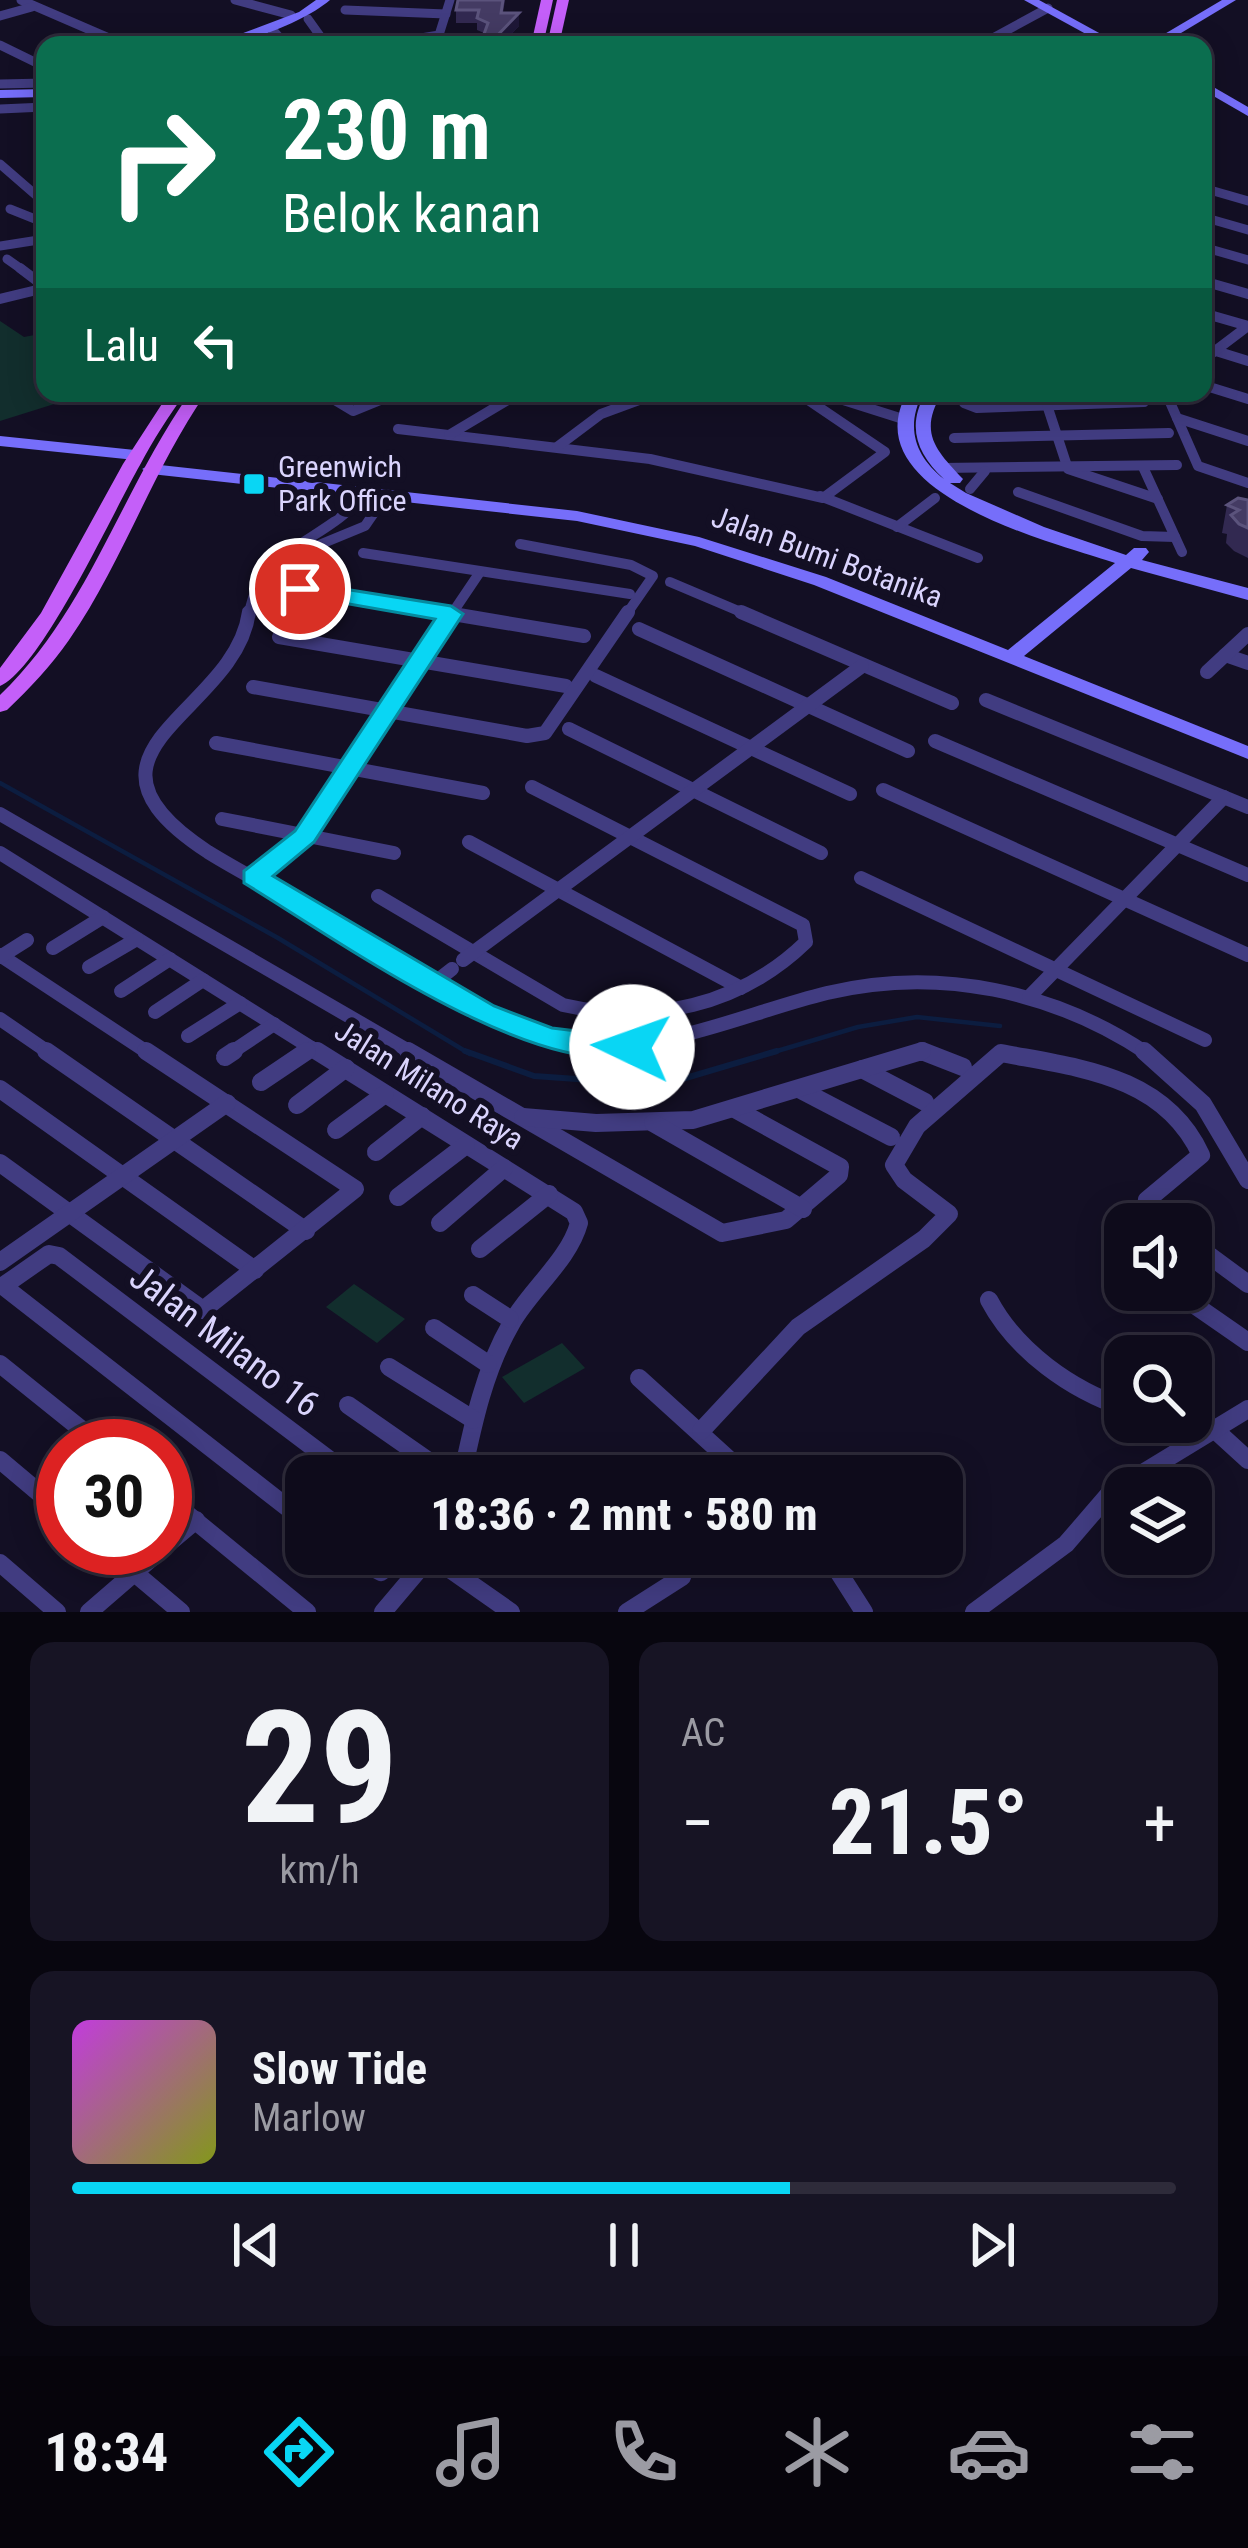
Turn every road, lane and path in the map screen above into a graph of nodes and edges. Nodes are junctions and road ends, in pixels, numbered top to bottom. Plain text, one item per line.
1 (21, 0) edge
2 (235, 0) edge
3 (450, 0) edge
4 (547, 0) edge
5 (563, 0) edge
6 (1030, 0) edge
7 (1215, 0) edge
8 (1230, 0) edge
9 (334, 2) edge
10 (1053, 4) edge
11 (32, 8) junction
12 (446, 14) junction
13 (292, 15) dead end
14 (0, 16) edge
15 (308, 20) dead end
16 (272, 29) junction
17 (350, 35) dead end
18 (102, 36) edge
19 (245, 36) edge
20 (250, 36) edge
21 (278, 36) edge
22 (320, 36) edge
23 (392, 36) edge
24 (435, 36) edge
25 (539, 36) edge
26 (555, 36) edge
27 (994, 36) edge
28 (1101, 36) edge
29 (1119, 36) edge
30 (1153, 36) edge
31 (1168, 36) edge
32 (0, 45) edge
33 (36, 63) edge
34 (0, 84) edge
35 (1212, 90) edge
36 (36, 93) edge
37 (36, 95) edge
38 (0, 96) edge
39 (36, 97) edge
40 (1212, 104) edge
41 (0, 109) edge
42 (1248, 112) edge
43 (1248, 125) edge
44 (0, 164) edge
45 (1212, 191) edge
46 (36, 195) edge
47 (1248, 201) edge
48 (10, 209) dead end
49 (36, 220) edge
50 (1212, 220) edge
51 (1248, 230) edge
52 (36, 240) edge
53 (0, 246) edge
54 (1212, 250) edge
55 (7, 259) dead end
56 (1248, 260) edge
57 (36, 280) edge
58 (1212, 284) edge
59 (36, 289) edge
60 (1248, 294) edge
61 (2, 296) edge
62 (1212, 316) edge
63 (1248, 326) edge
64 (1212, 347) edge
65 (1212, 350) edge
66 (1248, 361) edge
67 (1212, 388) edge
68 (1248, 399) edge
69 (173, 402) edge
70 (191, 402) edge
71 (338, 402) edge
72 (374, 402) edge
73 (504, 402) edge
74 (622, 402) edge
75 (637, 402) edge
76 (811, 402) edge
77 (853, 402) edge
78 (911, 402) edge
79 (928, 402) edge
80 (968, 402) edge
81 (1086, 402) edge
82 (1170, 402) edge
83 (630, 405) junction
84 (1046, 406) junction
85 (904, 416) junction
86 (1177, 418) junction
87 (398, 429) dead end
88 (1169, 433) dead end
89 (449, 435) junction
90 (1057, 436) junction
91 (955, 438) dead end
92 (0, 441) edge
93 (1248, 441) edge
94 (561, 444) junction
95 (0, 451) edge
96 (143, 462) junction
97 (1143, 466) junction
98 (1177, 466) dead end
99 (941, 468) junction
100 (1069, 469) junction
101 (985, 471) junction
102 (1248, 483) edge
103 (970, 489) junction
104 (366, 491) junction
105 (1018, 492) dead end
106 (387, 494) junction
107 (823, 498) junction
108 (935, 498) dead end
109 (1158, 499) junction
110 (603, 516) junction
111 (897, 526) junction
112 (1175, 537) junction
113 (520, 544) dead end
114 (1182, 552) dead end
115 (363, 553) dead end
116 (1136, 556) junction
117 (977, 557) dead end
118 (265, 569) junction
119 (479, 572) junction
120 (670, 582) dead end
121 (1248, 584) edge
122 (300, 589) dead end
123 (630, 593) dead end
124 (1248, 594) edge
125 (451, 614) junction
126 (639, 629) dead end
127 (1248, 634) edge
128 (584, 636) dead end
129 (279, 637) dead end
130 (1017, 653) junction
131 (1225, 655) junction
132 (418, 661) junction
133 (1248, 663) edge
134 (862, 666) junction
135 (1207, 672) dead end
136 (596, 676) dead end
137 (0, 680) edge
138 (566, 686) dead end
139 (253, 687) dead end
140 (986, 700) dead end
141 (952, 703) dead end
142 (0, 706) edge
143 (809, 706) junction
144 (386, 712) junction
145 (569, 729) dead end
146 (1248, 739) edge
147 (935, 741) dead end
148 (216, 743) dead end
149 (752, 748) junction
150 (908, 751) dead end
151 (1248, 753) edge
152 (347, 769) junction
153 (532, 787) dead end
154 (884, 790) dead end
155 (693, 791) junction
156 (483, 793) dead end
157 (850, 794) dead end
158 (1224, 797) junction
159 (1248, 807) edge
160 (0, 814) edge
161 (221, 819) dead end
162 (304, 836) junction
163 (630, 837) junction
164 (469, 842) dead end
165 (1175, 842) junction
166 (0, 853) edge
167 (394, 853) dead end
168 (821, 853) dead end
169 (1248, 874) edge
170 (254, 877) junction
171 (861, 878) dead end
172 (558, 890) junction
173 (378, 896) dead end
174 (1121, 898) junction
175 (103, 916) junction
176 (137, 939) junction
177 (26, 940) dead end
178 (53, 948) dead end
179 (1248, 955) edge
180 (0, 956) edge
181 (170, 959) junction
182 (464, 960) junction
183 (89, 967) dead end
184 (1055, 969) junction
185 (203, 980) junction
186 (434, 983) junction
187 (741, 988) junction
188 (122, 991) dead end
189 (1029, 998) junction
190 (240, 1003) junction
191 (154, 1012) dead end
192 (0, 1019) edge
193 (274, 1024) junction
194 (188, 1036) dead end
195 (1205, 1040) dead end
196 (313, 1048) junction
197 (225, 1057) dead end
198 (964, 1067) dead end
199 (346, 1069) junction
200 (862, 1069) junction
201 (261, 1082) dead end
202 (0, 1089) edge
203 (799, 1089) junction
204 (386, 1094) junction
205 (926, 1102) dead end
206 (227, 1103) junction
207 (297, 1105) dead end
208 (735, 1109) junction
209 (422, 1116) junction
210 (523, 1118) junction
211 (653, 1123) junction
212 (336, 1130) dead end
213 (891, 1137) dead end
214 (175, 1139) junction
215 (466, 1145) junction
216 (376, 1152) dead end
217 (0, 1163) edge
218 (504, 1168) junction
219 (122, 1176) junction
220 (1248, 1180) edge
221 (549, 1194) junction
222 (398, 1197) dead end
223 (1148, 1203) edge
224 (803, 1209) junction
225 (67, 1214) junction
226 (440, 1223) dead end
227 (306, 1231) junction
228 (480, 1250) dead end
229 (1212, 1257) edge
230 (0, 1262) edge
231 (255, 1270) junction
232 (1248, 1284) edge
233 (473, 1295) dead end
234 (988, 1300) dead end
235 (1203, 1311) edge
236 (510, 1318) junction
237 (434, 1328) dead end
238 (1248, 1342) edge
239 (0, 1364) edge
240 (488, 1364) junction
241 (389, 1367) dead end
242 (639, 1378) dead end
243 (1104, 1401) edge
244 (348, 1405) dead end
245 (1248, 1409) edge
246 (69, 1419) edge
247 (474, 1420) junction
248 (1214, 1430) junction
249 (701, 1431) junction
250 (1185, 1443) edge
251 (1188, 1445) junction
252 (323, 1455) edge
253 (420, 1455) edge
254 (467, 1455) edge
255 (726, 1455) edge
256 (0, 1460) edge
257 (1248, 1460) edge
258 (36, 1490) edge
259 (285, 1506) edge
260 (192, 1517) edge
261 (196, 1520) junction
262 (192, 1523) edge
263 (0, 1563) edge
264 (131, 1575) edge
265 (138, 1575) edge
266 (414, 1575) edge
267 (460, 1575) edge
268 (840, 1575) edge
269 (682, 1576) dead end
270 (57, 1612) edge
271 (89, 1612) edge
272 (181, 1612) edge
273 (308, 1612) edge
274 (382, 1612) edge
275 (511, 1612) edge
276 (627, 1612) edge
277 (864, 1612) edge
278 (974, 1612) edge

1 - 11 street
2 - 13 street
3 - 12 street
4 - 25 main road
5 - 26 main road
6 - 10 main road
7 - 30 main road
8 - 31 main road
9 - 12 street
9 - 16 main road
9 - 19 main road
10 - 27 street
10 - 28 main road
10 - 29 main road
11 - 14 street
11 - 18 street
12 - 24 street
15 - 22 street
16 - 20 main road
16 - 21 street
17 - 23 street
32 - 33 street
34 - 36 street
35 - 42 main road
37 - 38 main road
39 - 41 street
40 - 43 main road
44 - 46 street
45 - 47 street
48 - 49 street
50 - 51 street
52 - 53 street
54 - 56 street
55 - 57 street
58 - 60 street
59 - 61 street
62 - 63 street
63 - 64 street
65 - 66 street
67 - 68 street
69 - 96 main road
70 - 96 main road
71 - 72 street
73 - 89 street
74 - 83 street
75 - 83 street
76 - 107 street
77 - 85 street
78 - 85 main road
79 - 99 main road
80 - 84 street
81 - 84 street
82 - 86 street
83 - 94 street
84 - 90 street
85 - 116 main road
86 - 93 street
86 - 102 street
87 - 89 street
88 - 90 street
89 - 94 street
90 - 91 street
90 - 100 street
92 - 96 main road
94 - 107 street
95 - 96 main road
96 - 104 main road, Jalan Bumi Botanika
96 - 110 main road, Jalan Bumi Botanika
96 - 137 main road
96 - 142 main road
97 - 98 street
97 - 100 street
97 - 109 street
99 - 101 street
99 - 103 main road
100 - 101 street
100 - 109 street
101 - 103 street
103 - 116 main road
104 - 106 main road, Jalan Bumi Botanika
104 - 118 street
105 - 112 street
106 - 110 main road, Jalan Bumi Botanika
106 - 118 street
107 - 111 street
108 - 111 street
109 - 112 street
110 - 130 main road, Jalan Bumi Botanika
111 - 117 street
112 - 114 street
113 - 144 street
115 - 119 street
116 - 121 main road
116 - 124 main road
116 - 130 main road
118 - 170 street
119 - 123 street
119 - 125 street
120 - 134 street
122 - 125 street
125 - 128 street
125 - 132 street
126 - 143 street
127 - 131 street
129 - 132 street
130 - 146 main road, Jalan Bumi Botanika
130 - 151 main road, Jalan Bumi Botanika
131 - 133 street
131 - 135 street
132 - 138 street
132 - 144 street
134 - 141 street
134 - 143 street
136 - 149 street
139 - 144 street
140 - 158 street
143 - 149 street
143 - 150 street
144 - 152 street
145 - 155 street
147 - 165 street
148 - 152 street
149 - 155 street
149 - 157 street
152 - 156 street
152 - 162 street
153 - 163 street
154 - 174 street
155 - 163 street
155 - 168 street
158 - 159 street
158 - 165 street
160 - 210 street
161 - 162 street
162 - 167 street
162 - 170 street
163 - 172 street
163 - 187 street
164 - 172 street
165 - 169 street
165 - 174 street
166 - 175 street, Jalan Milano Raya
170 - 186 street
171 - 184 street
172 - 182 street
172 - 187 street
173 - 182 street
174 - 179 street
174 - 184 street
175 - 176 street, Jalan Milano Raya
175 - 178 street
176 - 181 street, Jalan Milano Raya
176 - 183 street
177 - 180 street
180 - 206 street
181 - 185 street, Jalan Milano Raya
181 - 188 street
182 - 186 street
182 - 187 street
184 - 189 street
184 - 195 street
185 - 190 street, Jalan Milano Raya
185 - 191 street
186 - 189 street
189 - 220 street
190 - 193 street, Jalan Milano Raya
190 - 194 street
192 - 214 street
193 - 196 street, Jalan Milano Raya
193 - 197 street
196 - 199 street, Jalan Milano Raya
196 - 201 street
198 - 200 street
199 - 204 street, Jalan Milano Raya
199 - 207 street
200 - 203 street
200 - 205 street
202 - 219 street
203 - 208 street
203 - 213 street
204 - 209 street, Jalan Milano Raya
204 - 212 street
206 - 214 street
206 - 227 street
208 - 211 street
208 - 224 street
209 - 215 street, Jalan Milano Raya
209 - 216 street
210 - 211 street
210 - 224 street
211 - 224 street
214 - 219 street
214 - 227 street
215 - 218 street, Jalan Milano Raya
215 - 222 street
217 - 225 street
218 - 221 street, Jalan Milano Raya
218 - 226 street
219 - 225 street
219 - 231 street
221 - 228 street
221 - 236 street
223 - 249 street
225 - 230 street
225 - 231 street
227 - 231 street
229 - 232 street
233 - 236 street
234 - 243 street
235 - 238 street
236 - 240 street
237 - 240 street
239 - 246 street
240 - 247 street
241 - 247 street
242 - 249 street
244 - 253 street
245 - 248 street
247 - 254 street
248 - 251 street
248 - 257 street
249 - 255 street
250 - 251 street
251 - 278 street
252 - 259 street, Jalan Milano 16
256 - 258 street
260 - 261 street
261 - 262 street
261 - 273 street
263 - 270 street
264 - 271 street
265 - 272 street
266 - 274 street
267 - 275 street
268 - 277 street
269 - 276 street

